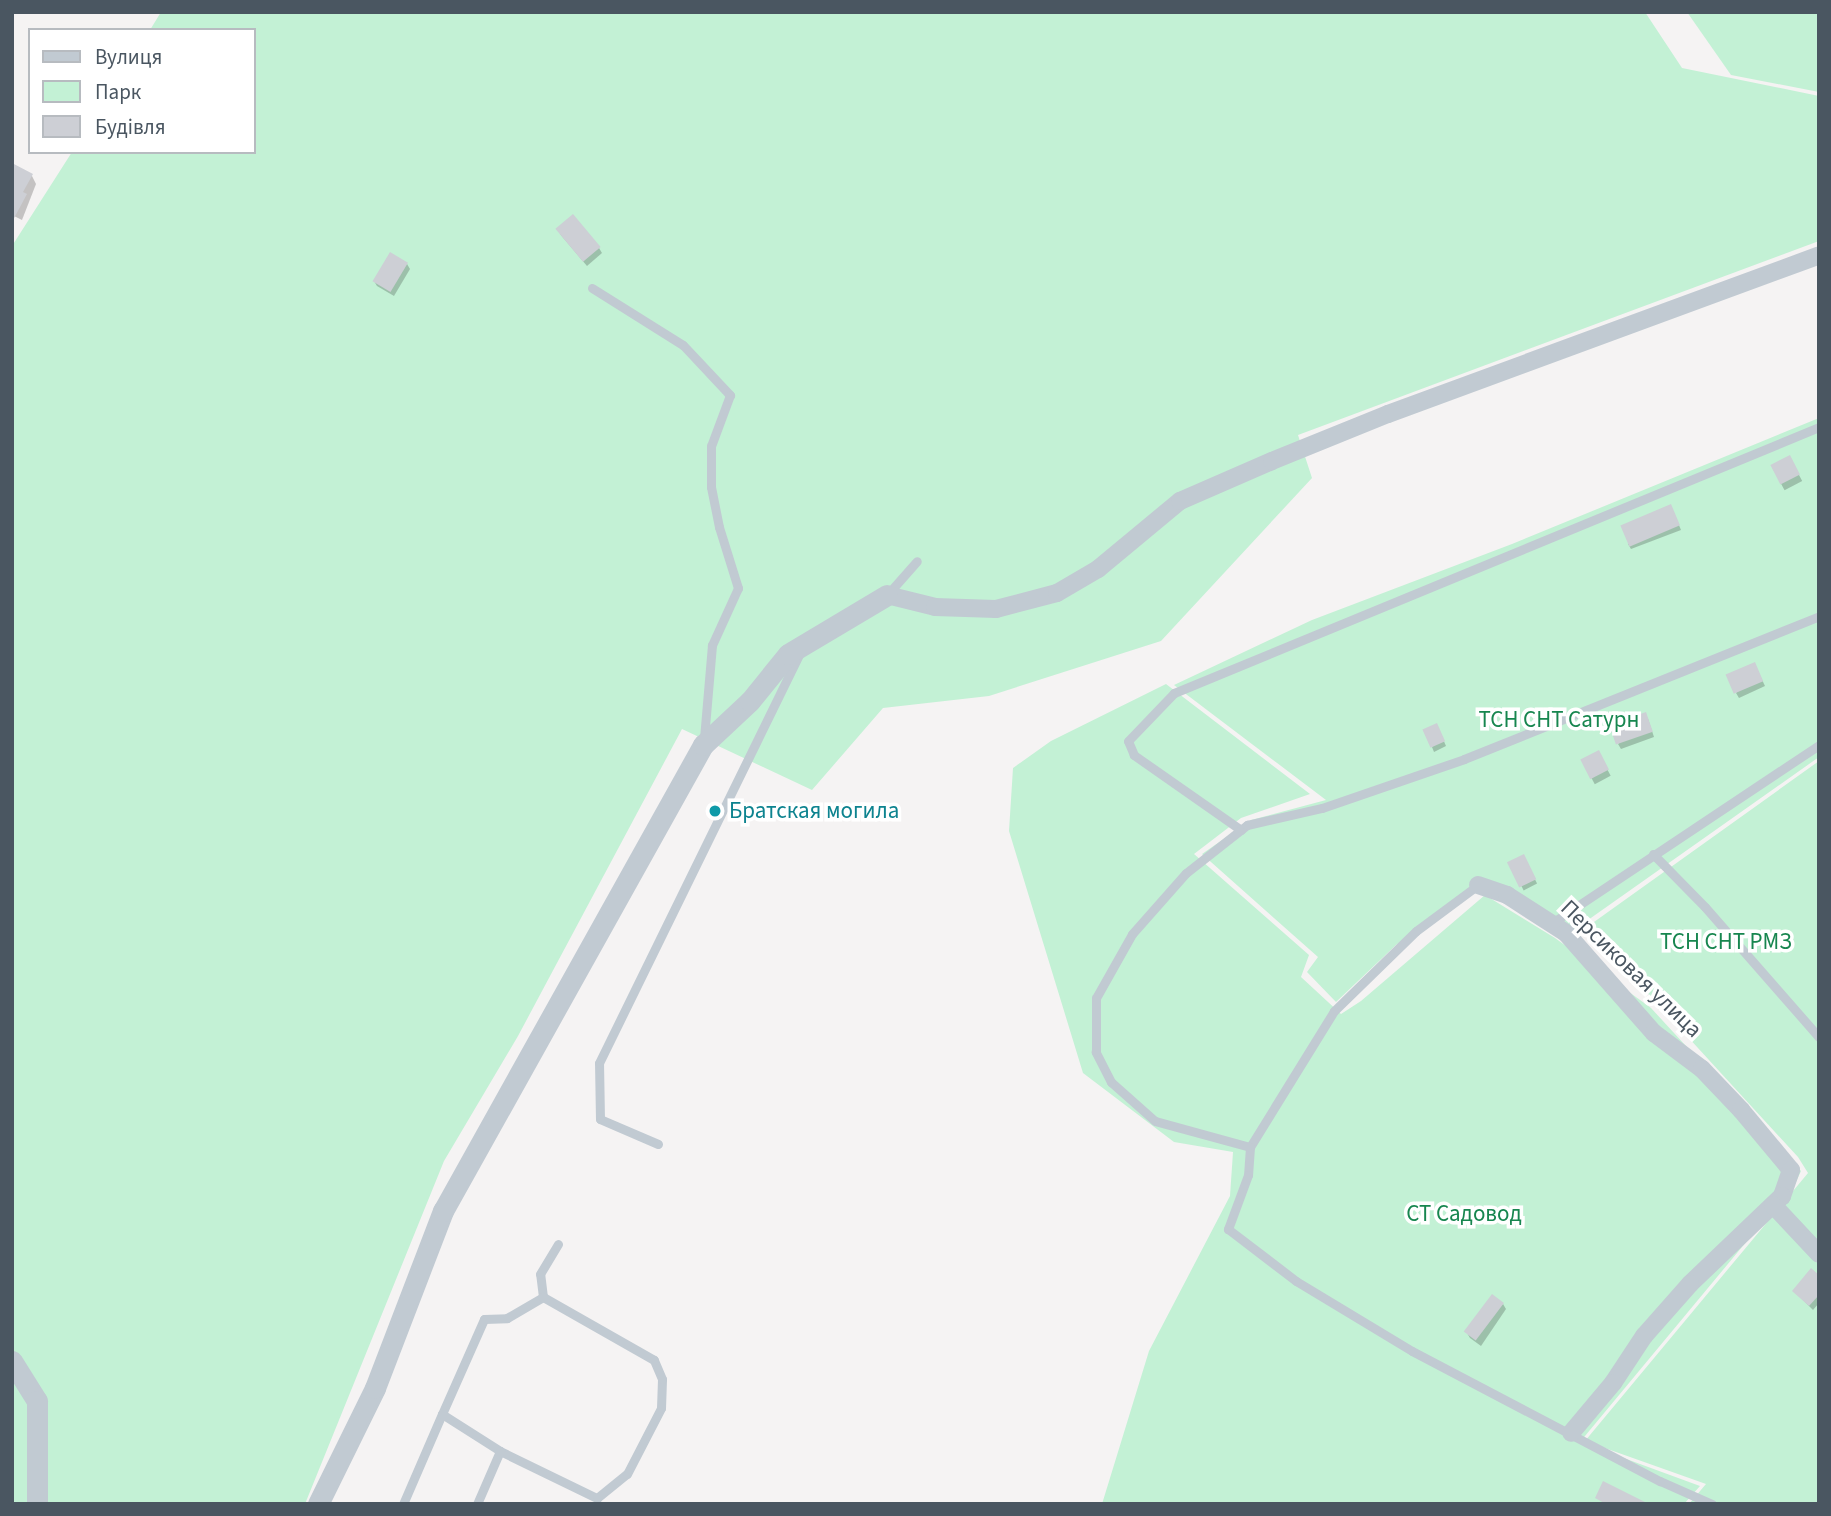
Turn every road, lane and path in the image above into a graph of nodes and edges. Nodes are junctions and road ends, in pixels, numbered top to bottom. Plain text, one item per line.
1 (1819, 256) edge
2 (592, 288) dead end
3 (1819, 427) edge
4 (917, 562) dead end
5 (887, 595) junction
6 (1819, 616) edge
7 (806, 640) junction
8 (703, 745) junction
9 (1819, 745) edge
10 (1241, 830) junction
11 (1653, 854) junction
12 (1478, 885) joint
13 (1552, 923) junction
14 (1819, 1037) edge
15 (658, 1144) dead end
16 (1250, 1147) junction
17 (1773, 1205) junction
18 (558, 1244) dead end
19 (1819, 1254) edge
20 (543, 1297) junction
21 (12, 1361) edge
22 (442, 1414) junction
23 (1570, 1433) junction
24 (500, 1451) junction
25 (37, 1504) edge
26 (318, 1504) edge
27 (403, 1504) edge
28 (477, 1504) edge
29 (1712, 1504) edge

1 - 5 street
2 - 8 lane
3 - 10 lane
4 - 5 lane
5 - 7 street
6 - 10 lane
7 - 8 street
7 - 15 lane
8 - 26 street
9 - 11 lane
10 - 16 lane
11 - 13 lane
11 - 14 lane
12 - 13 street, Персиковая улица
12 - 16 lane
13 - 17 street, Персиковая улица
16 - 23 lane
17 - 19 street
17 - 23 street
18 - 20 lane
20 - 22 lane
20 - 24 lane
21 - 25 street
22 - 24 lane
22 - 27 lane
23 - 29 lane
24 - 28 lane

